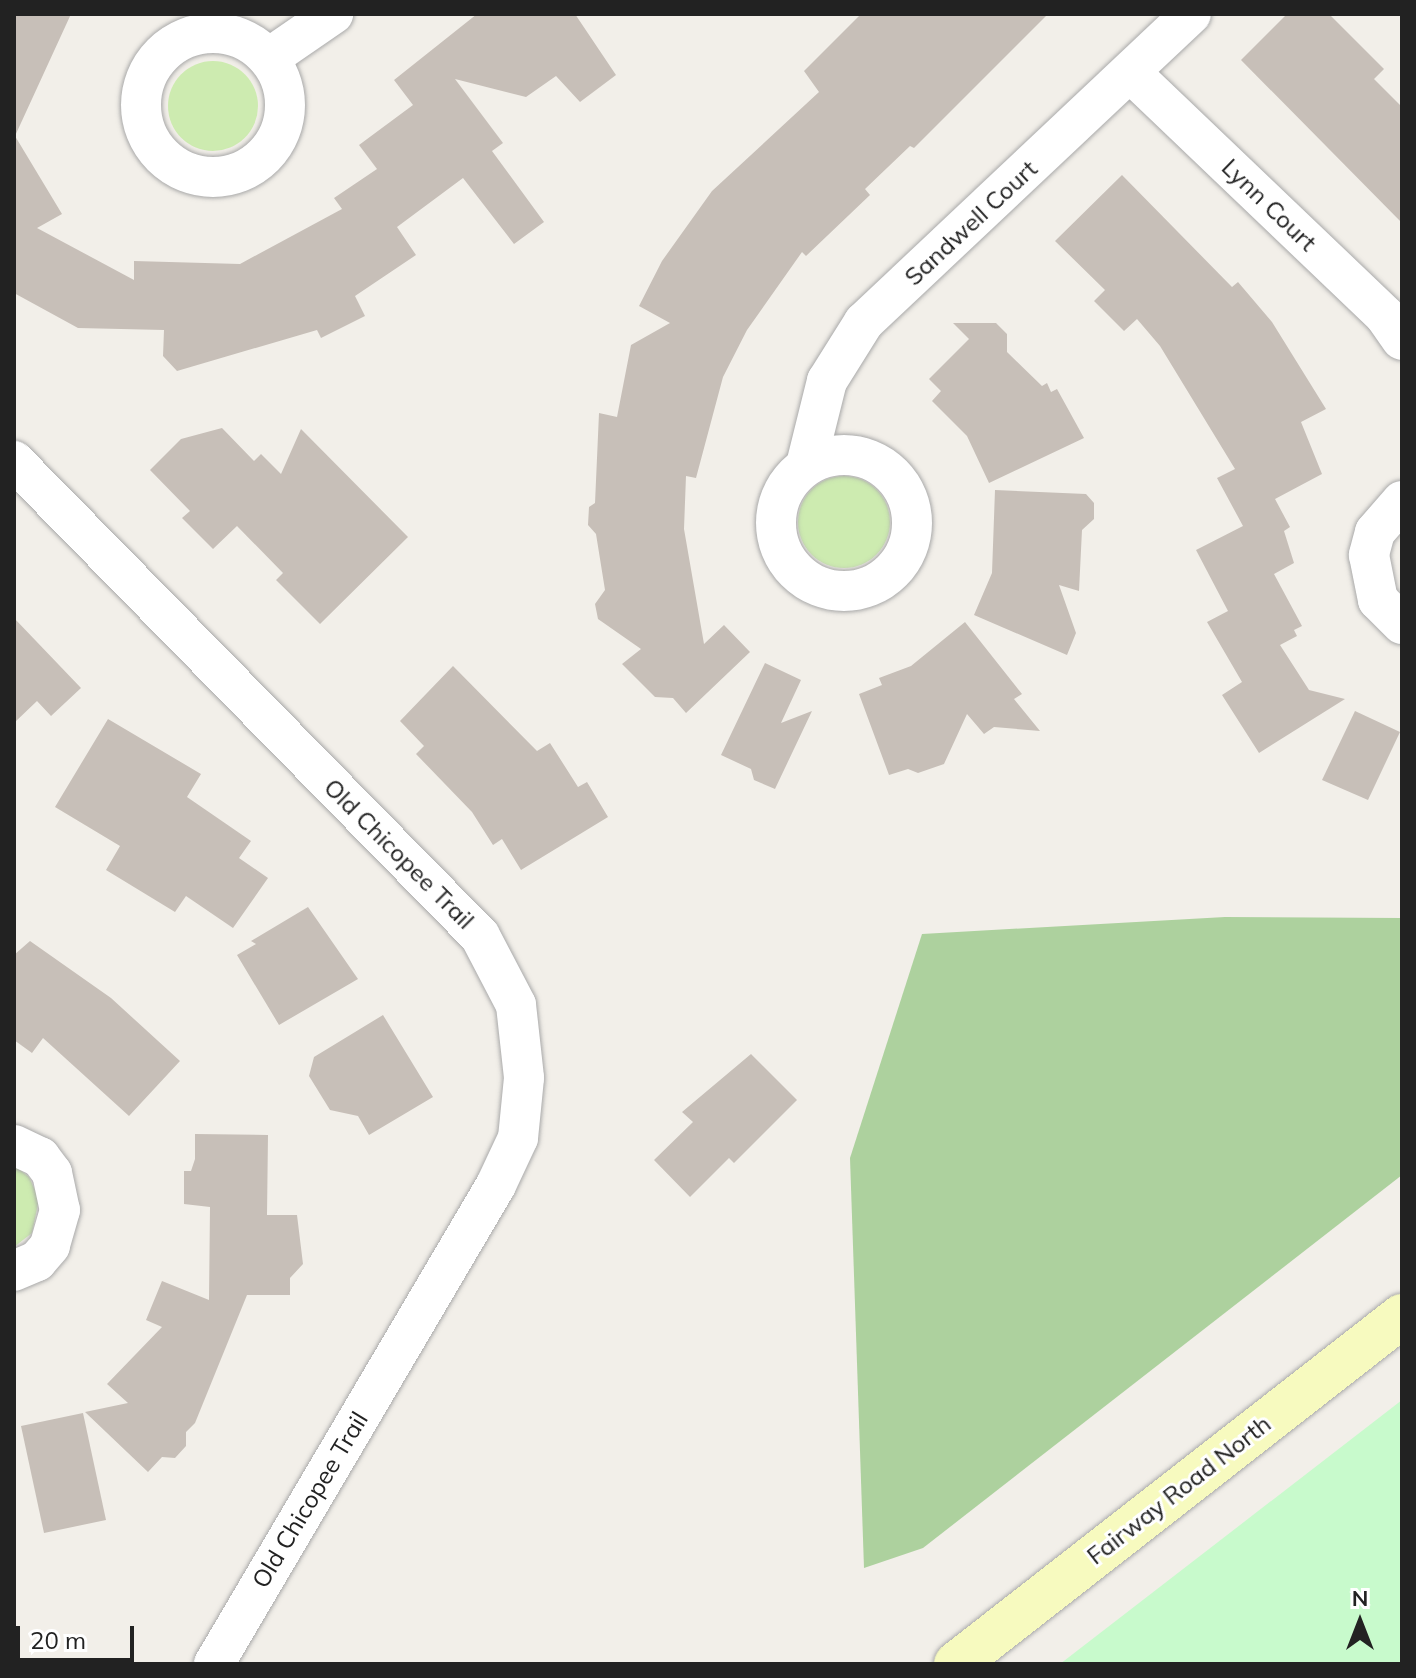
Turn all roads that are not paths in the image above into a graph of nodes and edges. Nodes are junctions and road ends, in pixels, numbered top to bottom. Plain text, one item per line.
1 (333, 14) edge
2 (1191, 14) edge
3 (269, 58) dead end
4 (1132, 74) junction
5 (1402, 340) edge
6 (14, 461) edge
7 (806, 465) dead end
8 (1402, 501) edge
9 (1402, 624) edge
10 (14, 1145) edge
11 (14, 1271) edge
12 (1402, 1316) edge
13 (214, 1664) edge
14 (956, 1664) edge

1 - 3 street
2 - 4 street, Sandwell Court
4 - 5 street, Lynn Court
4 - 7 street, Sandwell Court
6 - 13 street, Old Chicopee Trail
8 - 9 street
10 - 11 street
12 - 14 main road, Fairway Road North

